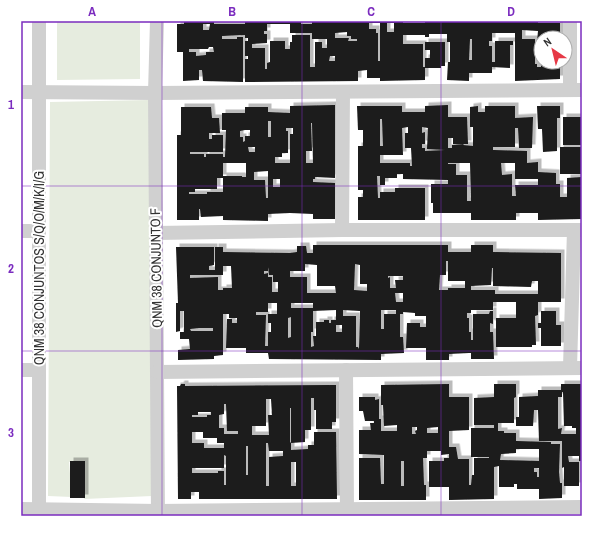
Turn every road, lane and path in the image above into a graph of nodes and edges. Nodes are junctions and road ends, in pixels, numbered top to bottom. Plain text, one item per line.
1 (39, 21) edge
2 (157, 21) edge
3 (570, 21) edge
4 (576, 90) edge
5 (21, 92) edge
6 (38, 92) junction
7 (343, 92) junction
8 (155, 93) junction
9 (342, 230) junction
10 (578, 230) edge
11 (21, 231) edge
12 (38, 231) junction
13 (156, 233) junction
14 (576, 368) edge
15 (21, 370) edge
16 (39, 370) junction
17 (346, 370) junction
18 (157, 372) junction
19 (21, 509) edge
20 (347, 510) junction
21 (576, 510) edge
22 (39, 512) edge
23 (158, 513) edge

1 - 6 street, QNM 38 CONJUNTOS S/Q/O/M/K/I/G
2 - 8 street, QNM 38 CONJUNTO F
3 - 4 street
4 - 7 street
5 - 6 street
6 - 8 street
6 - 12 street, QNM 38 CONJUNTOS S/Q/O/M/K/I/G
7 - 8 street
7 - 9 street
8 - 13 street, QNM 38 CONJUNTO F
9 - 10 street
9 - 13 street
10 - 14 street
11 - 12 street
12 - 16 street, QNM 38 CONJUNTOS S/Q/O/M/K/I/G
13 - 18 street, QNM 38 CONJUNTO F
14 - 17 street
15 - 16 street
16 - 22 street, QNM 38 CONJUNTOS S/Q/O/M/K/I/G
17 - 18 street
17 - 20 street
18 - 23 street, QNM 38 CONJUNTO F
19 - 22 street
20 - 21 street
20 - 23 street
22 - 23 street

